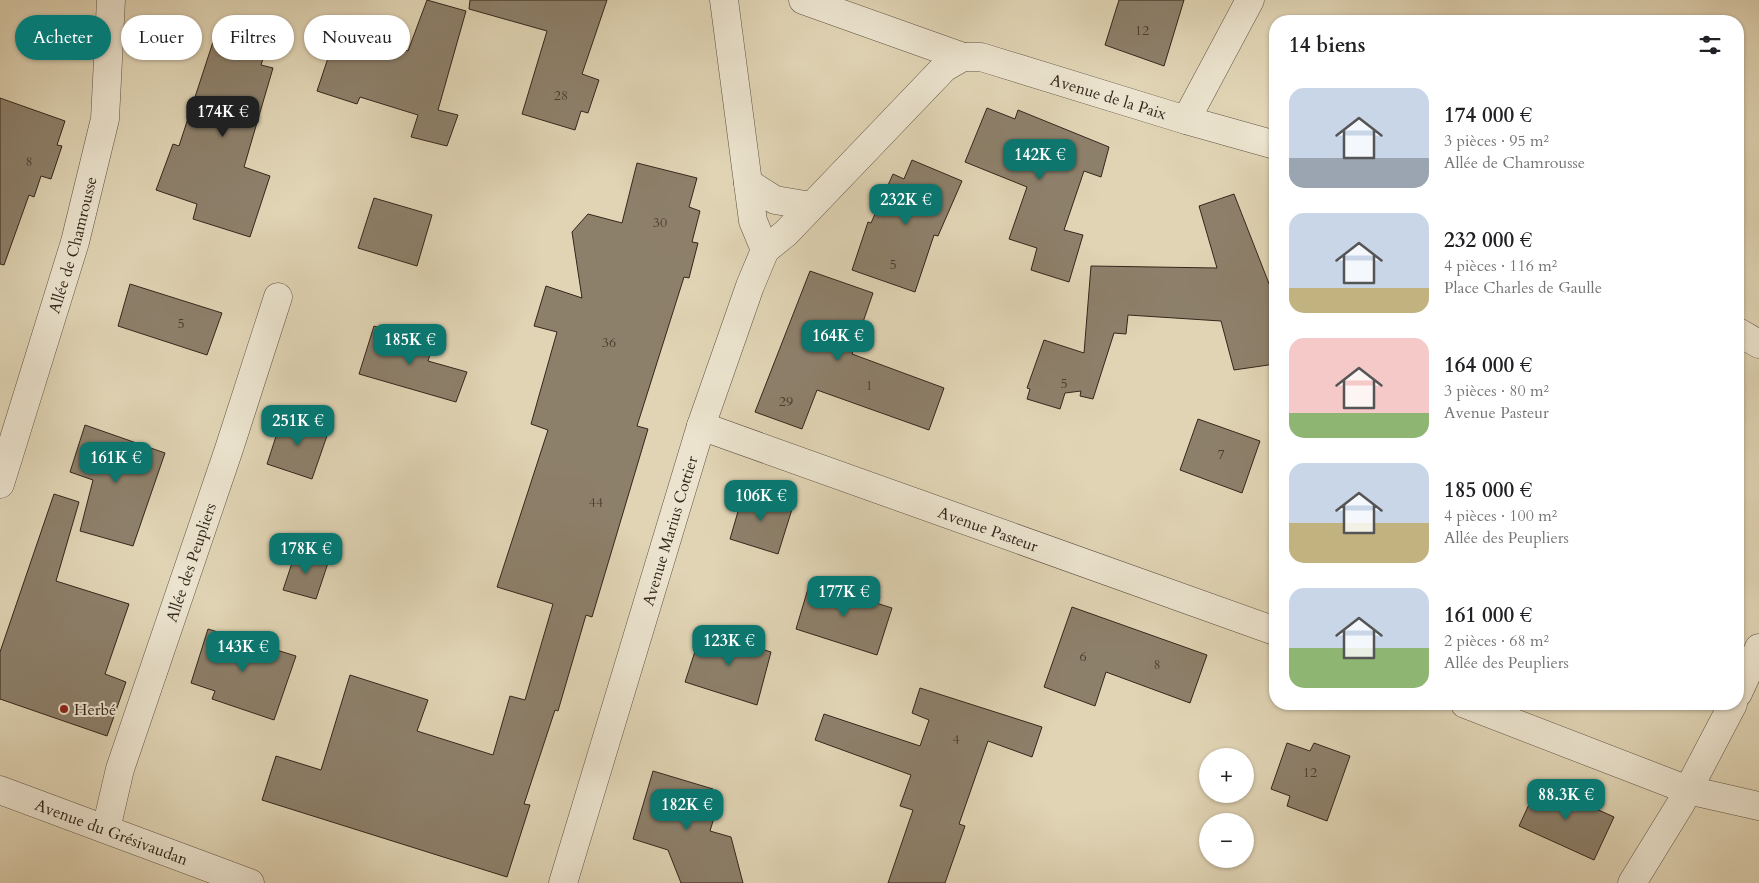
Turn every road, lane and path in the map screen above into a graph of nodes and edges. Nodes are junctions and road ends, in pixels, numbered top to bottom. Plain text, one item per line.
1 (111, 0) edge
2 (724, 0) edge
3 (803, 0) edge
4 (1250, 0) edge
5 (953, 62) junction
6 (1186, 120) junction
7 (1269, 143) edge
8 (748, 183) junction
9 (811, 206) junction
10 (765, 250) junction
11 (278, 297) dead end
12 (1744, 335) edge
13 (1759, 344) edge
14 (701, 426) junction
15 (0, 484) edge
16 (1269, 629) edge
17 (1759, 648) edge
18 (1744, 680) edge
19 (1481, 710) edge
20 (1729, 710) edge
21 (0, 790) edge
22 (1688, 790) junction
23 (1759, 806) edge
24 (106, 829) junction
25 (250, 883) edge
26 (563, 883) edge
27 (1632, 883) edge

1 - 15 street, Allée de Chamrousse
2 - 8 street
3 - 5 street, Avenue de la Paix
4 - 6 street
5 - 6 street, Avenue de la Paix
5 - 9 street
6 - 7 street, Avenue de la Paix
8 - 9 street
8 - 10 street
9 - 10 street
10 - 14 street, Avenue Marius Cottier
11 - 24 street, Allée des Peupliers
12 - 13 street
14 - 16 street, Avenue Pasteur
14 - 26 street, Avenue Marius Cottier
17 - 18 street
19 - 22 street
20 - 22 street
21 - 24 street, Avenue du Grésivaudan
22 - 23 street
22 - 27 street
24 - 25 street, Avenue du Grésivaudan

